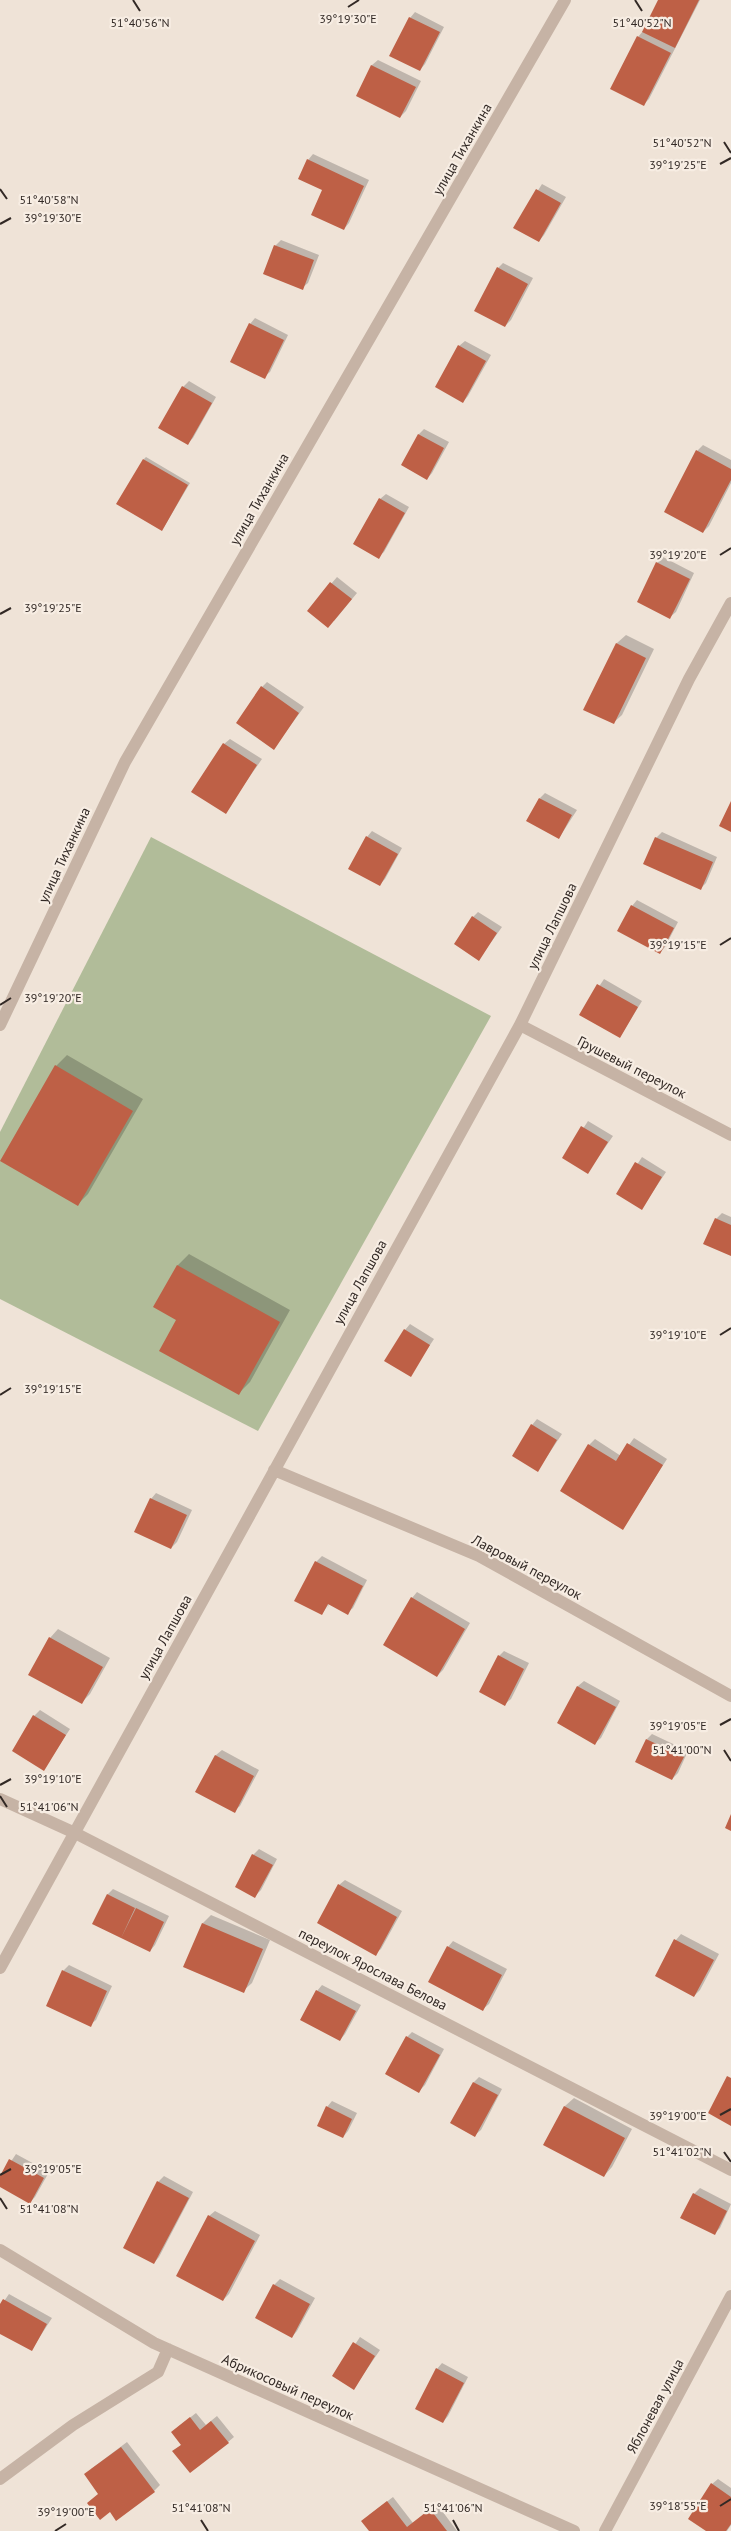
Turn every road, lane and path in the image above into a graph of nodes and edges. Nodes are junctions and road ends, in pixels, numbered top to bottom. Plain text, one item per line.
1 (565, 0) edge
2 (731, 602) edge
3 (0, 1025) edge
4 (520, 1025) junction
5 (731, 1135) edge
6 (274, 1470) junction
7 (731, 1696) edge
8 (0, 1799) edge
9 (74, 1833) junction
10 (0, 1968) edge
11 (731, 2170) edge
12 (0, 2250) edge
13 (731, 2296) edge
14 (168, 2350) junction
15 (0, 2479) edge
16 (574, 2531) edge
17 (605, 2531) edge

1 - 3 street, улица Тиханкина
2 - 4 street, улица Лапшова
4 - 5 street, Грушевый переулок
4 - 6 street, улица Лапшова
6 - 7 street, Лавровый переулок
6 - 9 street, улица Лапшова
8 - 9 street, переулок Ярослава Белова
9 - 10 street, улица Лапшова
9 - 11 street, переулок Ярослава Белова
12 - 14 street, Абрикосовый переулок
13 - 17 street, Яблоневая улица
14 - 15 street
14 - 16 street, Абрикосовый переулок

